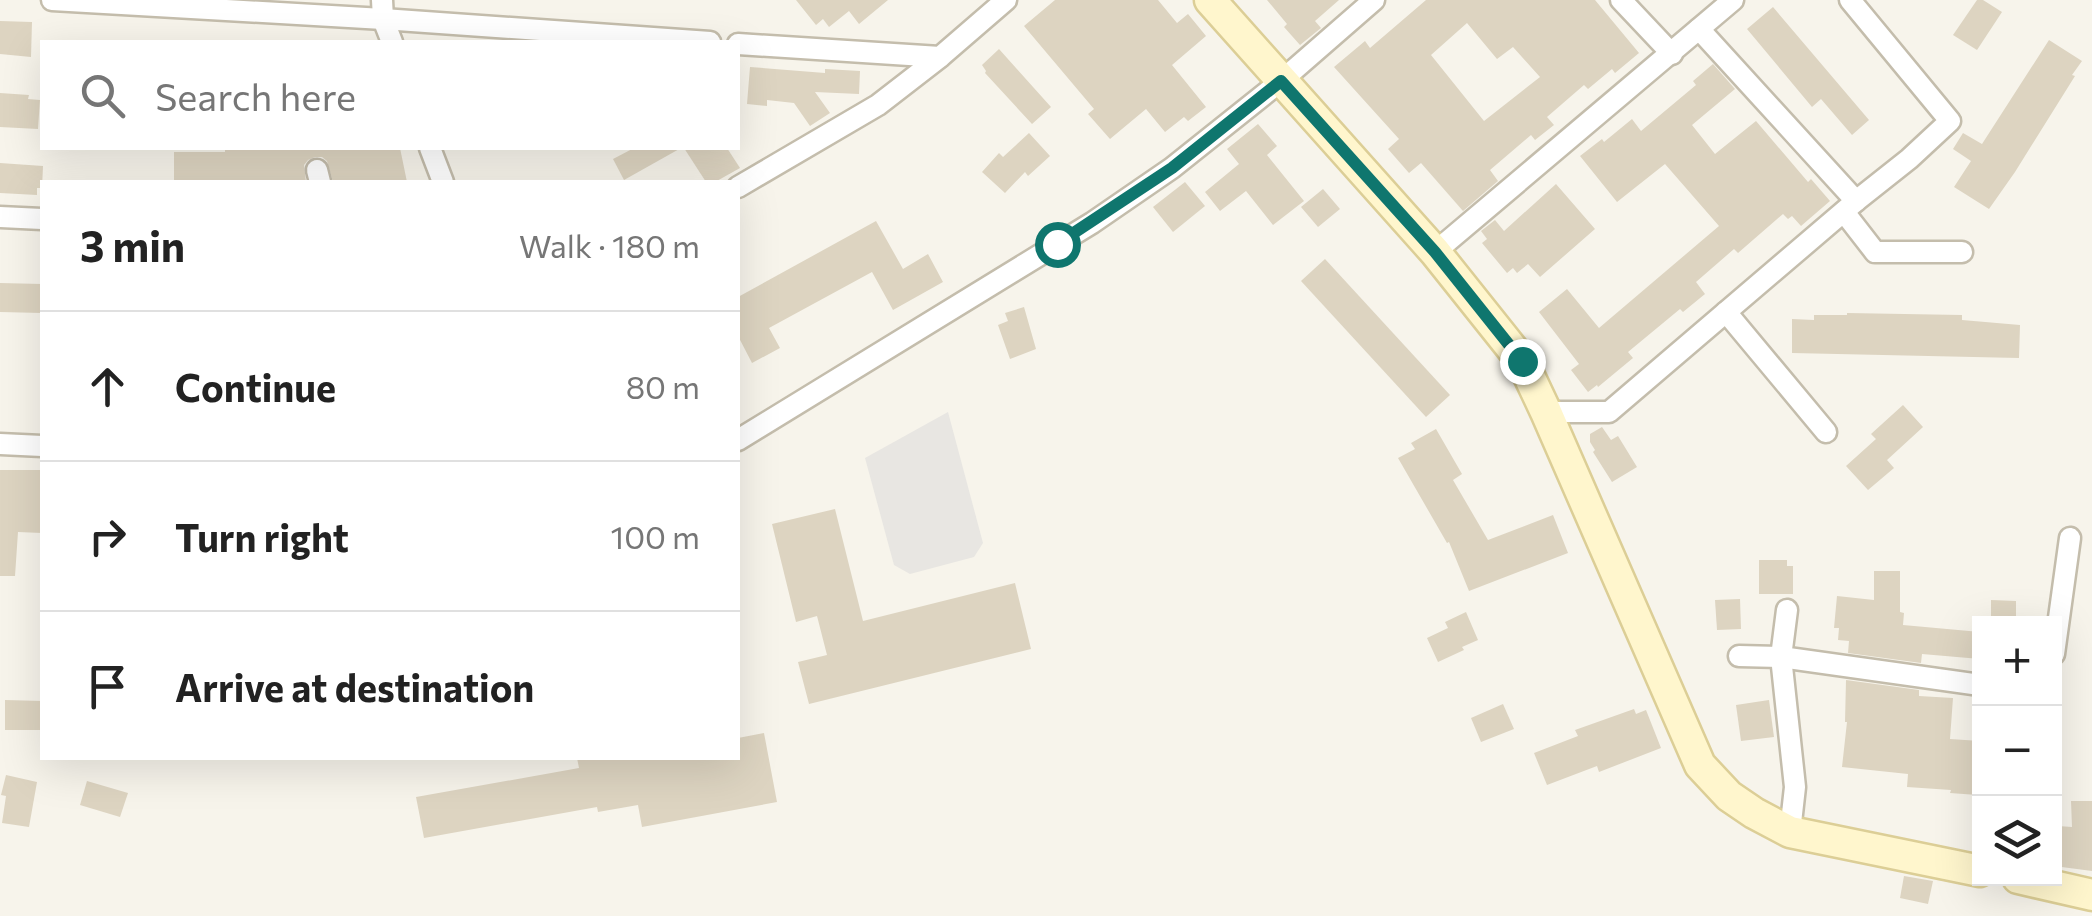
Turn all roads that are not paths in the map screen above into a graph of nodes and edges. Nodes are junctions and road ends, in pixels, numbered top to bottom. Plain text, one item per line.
1 (52, 0) edge
2 (1006, 0) edge
3 (1210, 0) edge
4 (1374, 0) edge
5 (1621, 0) edge
6 (1733, 0) edge
7 (1850, 0) edge
8 (382, 10) edge
9 (1699, 29) junction
10 (391, 40) edge
11 (690, 40) edge
12 (740, 44) edge
13 (1672, 54) junction
14 (940, 56) junction
15 (1281, 81) junction
16 (431, 150) edge
17 (442, 180) edge
18 (740, 186) edge
19 (1850, 206) junction
20 (0, 216) edge
21 (40, 220) edge
22 (1435, 252) junction
23 (1962, 252) dead end
24 (1726, 312) junction
25 (1546, 412) junction
26 (1826, 432) dead end
27 (740, 439) edge
28 (0, 444) edge
29 (40, 446) edge
30 (2070, 538) dead end
31 (1787, 610) dead end
32 (2059, 616) edge
33 (1739, 656) dead end
34 (1780, 656) junction
35 (1972, 684) edge
36 (1790, 832) junction
37 (1972, 868) edge
38 (2055, 886) edge
39 (2092, 895) edge

1 - 8 street
2 - 14 street
3 - 15 street
4 - 15 street
5 - 13 street
6 - 9 street
7 - 19 street
8 - 10 street
8 - 11 street
9 - 13 street
9 - 19 street
12 - 14 street
13 - 22 street
14 - 18 street
15 - 22 street
15 - 27 street
16 - 17 street
19 - 23 street
19 - 24 street
20 - 21 street
22 - 25 street
24 - 25 street
24 - 26 street
25 - 36 street
28 - 29 street
30 - 32 street
31 - 34 street
33 - 34 street
34 - 35 street
34 - 36 street
36 - 37 street
38 - 39 street

